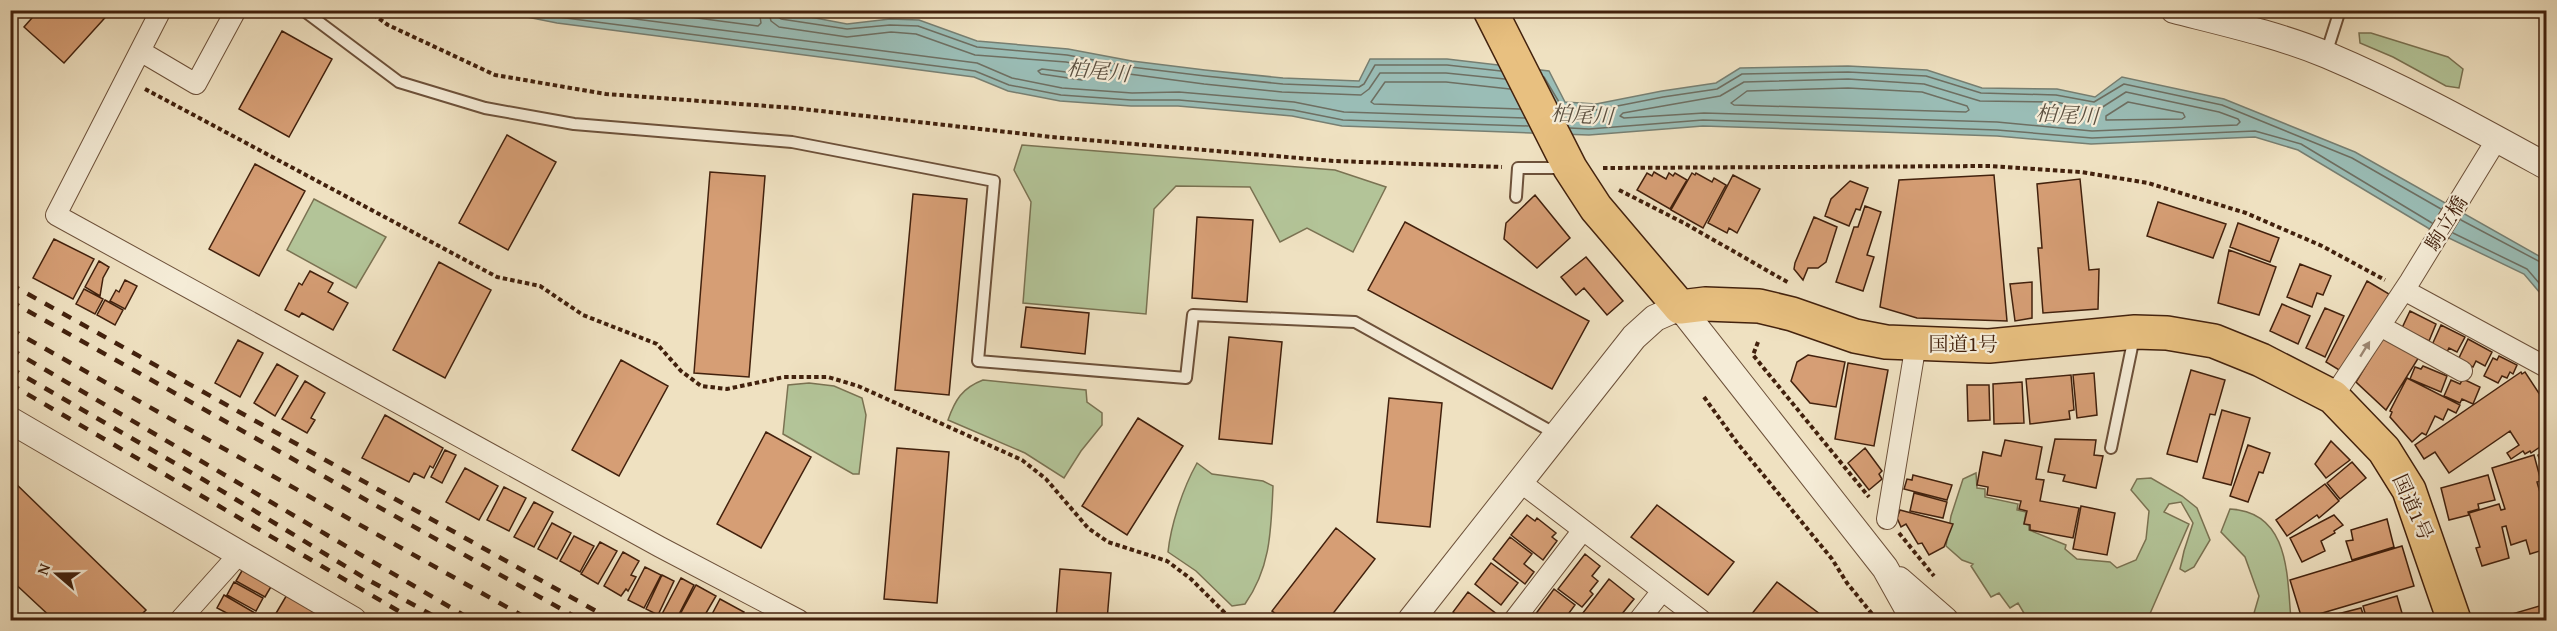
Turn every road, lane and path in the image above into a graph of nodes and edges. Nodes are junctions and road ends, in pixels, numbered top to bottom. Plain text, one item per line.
1 (161, 10) edge
2 (236, 10) edge
3 (303, 10) edge
4 (367, 10) edge
5 (1490, 10) edge
6 (2174, 10) edge
7 (2340, 10) edge
8 (140, 51) junction
9 (2325, 54) junction
10 (126, 79) junction
11 (2497, 139) junction
12 (1576, 160) junction
13 (2547, 166) edge
14 (1518, 168) junction
15 (1618, 189) dead end
16 (1516, 197) dead end
17 (1793, 285) dead end
18 (2407, 285) junction
19 (1680, 307) junction
20 (2380, 326) junction
21 (2135, 332) junction
22 (1758, 342) dead end
23 (1916, 343) junction
24 (2547, 367) edge
25 (2462, 371) dead end
26 (1704, 397) dead end
27 (2333, 398) junction
28 (10, 420) edge
29 (1556, 434) junction
30 (2111, 448) dead end
31 (1519, 481) junction
32 (1887, 519) junction
33 (1583, 530) junction
34 (240, 553) junction
35 (1885, 568) junction
36 (1940, 583) dead end
37 (1662, 591) junction
38 (180, 621) edge
39 (353, 621) edge
40 (799, 621) edge
41 (1238, 621) edge
42 (1411, 621) edge
43 (1514, 621) edge
44 (1639, 621) edge
45 (1701, 621) edge
46 (1877, 621) edge
47 (1914, 621) edge
48 (1945, 621) edge
49 (2454, 621) edge

1 - 8 street
2 - 8 street
3 - 29 lane
4 - 14 path
5 - 12 highway
6 - 9 street
7 - 9 lane
8 - 10 street
9 - 11 street
10 - 40 street
10 - 41 path
11 - 13 street
11 - 18 street, 駒立橋
12 - 14 lane
12 - 18 path
12 - 19 highway
14 - 16 lane
15 - 17 path
18 - 20 street, 駒立橋
18 - 24 street
19 - 23 highway, 国道1号
19 - 29 street
19 - 35 street
20 - 25 street
27 -> 20 street, 駒立橋
21 - 23 highway, 国道1号
21 - 27 highway, 国道1号
21 - 30 lane
22 - 32 path
23 - 32 street
26 - 46 path
27 - 49 highway, 国道1号
28 - 34 street
29 - 31 street
31 - 33 street
31 - 42 street
32 - 36 path
33 - 37 street
33 - 43 street
34 - 38 street
34 - 39 street
35 - 47 street
35 - 48 street
37 - 44 street
37 - 45 street

